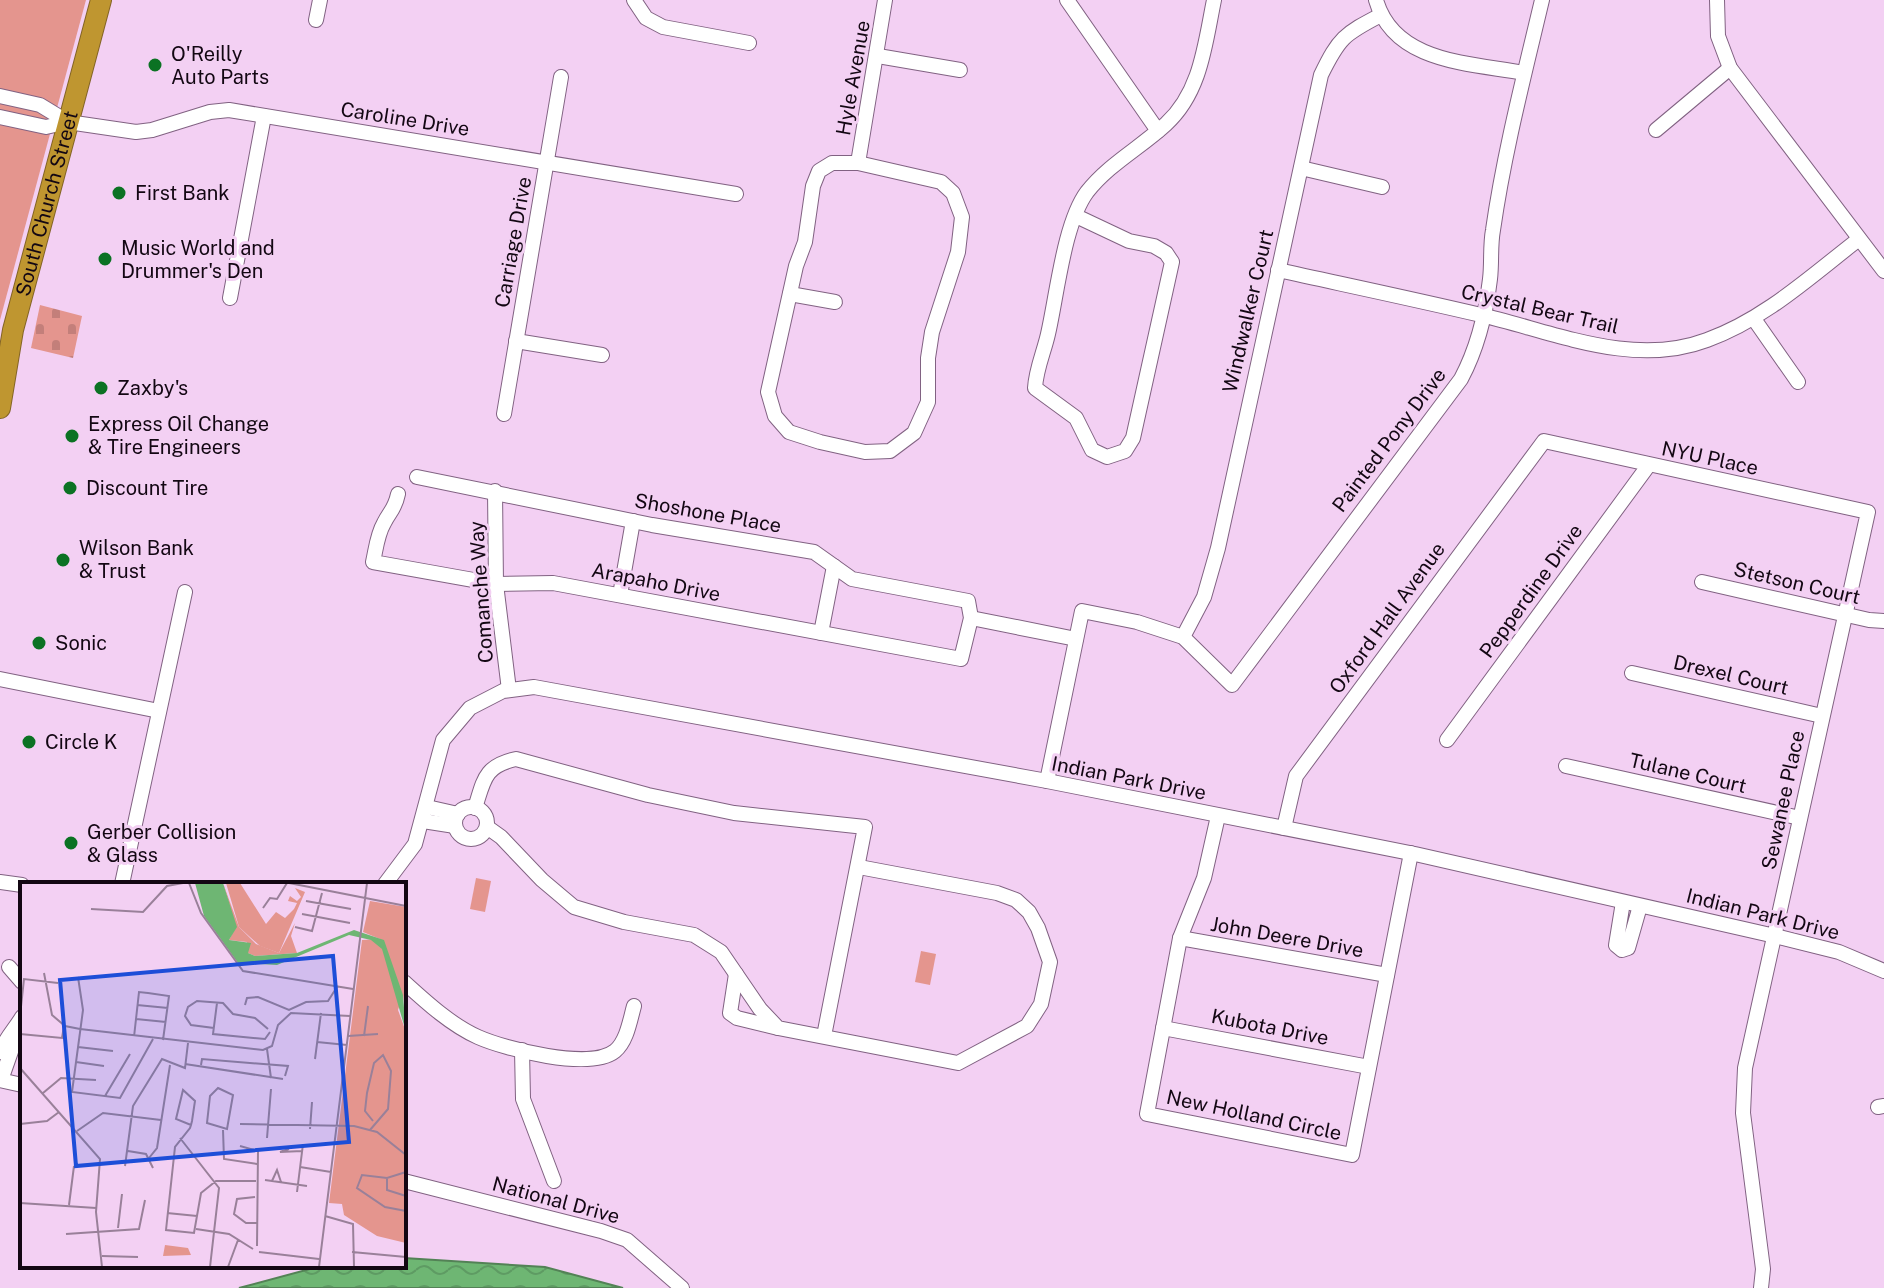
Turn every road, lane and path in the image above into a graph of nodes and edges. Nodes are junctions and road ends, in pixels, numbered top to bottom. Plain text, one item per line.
1 (101, 0) edge
2 (320, 0) edge
3 (634, 0) edge
4 (885, 0) edge
5 (1067, 0) edge
6 (1214, 0) edge
7 (1542, 0) edge
8 (1717, 0) edge
9 (1378, 8) edge
10 (316, 20) dead end
11 (749, 43) dead end
12 (878, 56) junction
13 (1730, 68) junction
14 (960, 70) dead end
15 (1524, 73) junction
16 (561, 77) dead end
17 (0, 96) edge
18 (264, 116) junction
19 (0, 117) edge
20 (68, 122) junction
21 (1656, 130) dead end
22 (1158, 131) junction
23 (547, 162) junction
24 (858, 163) junction
25 (1301, 168) junction
26 (1382, 187) dead end
27 (736, 194) dead end
28 (1076, 216) junction
29 (1859, 239) junction
30 (1278, 270) junction
31 (1884, 271) edge
32 (790, 294) junction
33 (230, 298) dead end
34 (835, 302) dead end
35 (1484, 316) junction
36 (1754, 319) junction
37 (516, 341) junction
38 (602, 355) dead end
39 (1798, 382) dead end
40 (0, 408) edge
41 (504, 414) dead end
42 (1544, 441) joint
43 (1648, 466) junction
44 (417, 477) dead end
45 (495, 491) junction
46 (398, 494) dead end
47 (1868, 512) joint
48 (633, 521) junction
49 (834, 566) junction
50 (1702, 582) dead end
51 (496, 584) junction
52 (185, 592) dead end
53 (620, 595) junction
54 (1845, 614) junction
55 (971, 618) junction
56 (1884, 621) edge
57 (821, 633) junction
58 (1183, 637) junction
59 (1076, 639) junction
60 (1632, 673) dead end
61 (0, 679) edge
62 (509, 690) junction
63 (159, 711) junction
64 (1822, 716) junction
65 (1447, 740) dead end
66 (1566, 766) dead end
67 (1047, 781) junction
68 (475, 808) junction
69 (425, 814) junction
70 (1218, 816) junction
71 (1800, 818) junction
72 (457, 820) junction
73 (487, 827) junction
74 (1284, 828) junction
75 (1411, 853) junction
76 (859, 867) junction
77 (0, 882) edge
78 (122, 882) edge
79 (386, 882) edge
80 (20, 885) edge
81 (1623, 902) junction
82 (1640, 906) junction
83 (1775, 936) junction
84 (1180, 938) junction
85 (9, 967) dead end
86 (1884, 971) edge
87 (736, 974) junction
88 (1387, 975) junction
89 (20, 980) edge
90 (406, 984) edge
91 (634, 1006) dead end
92 (20, 1021) edge
93 (778, 1028) junction
94 (1163, 1028) junction
95 (13, 1033) junction
96 (824, 1036) junction
97 (522, 1050) junction
98 (0, 1052) edge
99 (1369, 1067) junction
100 (1, 1080) edge
101 (554, 1181) dead end
102 (406, 1182) edge
103 (682, 1288) edge
104 (1761, 1288) edge

1 - 20 highway, South Church Street
2 - 10 street
3 - 11 street
4 - 12 street, Hyle Avenue
5 - 22 street
6 - 22 street
7 - 15 street, Painted Pony Drive
8 - 13 street
9 - 15 street
9 - 25 street, Windwalker Court
12 - 14 street
12 - 24 street, Hyle Avenue
13 - 21 street
13 - 29 street
15 - 35 street, Painted Pony Drive
16 - 23 street, Carriage Drive
17 - 20 street
18 - 20 street, Caroline Drive
18 - 23 street, Caroline Drive
18 - 33 street
19 - 20 street
20 - 40 highway, South Church Street
22 - 28 street
23 - 27 street, Caroline Drive
23 - 37 street, Carriage Drive
24 - 32 street
24 - 32 street
25 - 26 street
25 - 30 street, Windwalker Court
28 - 28 street
29 - 31 street
29 - 36 street, Crystal Bear Trail
30 - 35 street, Crystal Bear Trail
30 - 58 street, Windwalker Court
32 - 34 street
35 - 36 street, Crystal Bear Trail
35 - 58 street, Painted Pony Drive
36 - 39 street
37 - 38 street
37 - 41 street, Carriage Drive
42 - 43 street, NYU Place
42 - 74 street, Oxford Hall Avenue
43 - 47 street, NYU Place
43 - 65 street, Pepperdine Drive
44 - 45 street, Shoshone Place
45 - 48 street, Shoshone Place
45 - 51 street, Comanche Way
46 - 51 street, Arapaho Drive
47 - 54 street, Sewanee Place
48 - 49 street, Shoshone Place
48 - 53 street
49 - 55 street, Shoshone Place
49 - 57 street
50 - 54 street, Stetson Court
51 - 53 street, Arapaho Drive
51 - 62 street, Comanche Way
52 - 63 street
53 - 57 street, Arapaho Drive
54 - 56 street, Stetson Court
54 - 64 street, Sewanee Place
55 - 57 street, Arapaho Drive
55 - 59 street
58 - 59 street
59 - 67 street
60 - 64 street, Drexel Court
61 - 63 street
62 - 67 street, Indian Park Drive
62 - 69 street, Indian Park Drive
63 - 78 street
64 - 71 street, Sewanee Place
66 - 71 street, Tulane Court
67 - 70 street, Indian Park Drive
68 - 72 street
68 - 73 street
68 - 76 street
69 - 72 street
69 - 79 street, Indian Park Drive
70 - 74 street, Indian Park Drive
70 - 84 street, New Holland Circle
71 - 83 street, Sewanee Place
72 - 73 street
73 - 87 street
74 - 75 street, Indian Park Drive
75 - 81 street, Indian Park Drive
75 - 88 street, New Holland Circle
76 - 96 street
76 - 96 street
77 - 80 street
81 - 82 street, Indian Park Drive
81 - 82 street
82 - 83 street, Indian Park Drive
83 - 86 street, Indian Park Drive
83 - 104 street, Sewanee Place
84 - 88 street, John Deere Drive
84 - 94 street, New Holland Circle
85 - 89 street
87 - 93 street
87 - 93 street
88 - 99 street, New Holland Circle
90 - 97 street
91 - 97 street
92 - 95 street
93 - 96 street
94 - 99 street, Kubota Drive
94 - 99 street, New Holland Circle
95 - 98 street
95 - 100 street
97 - 101 street
102 - 103 street, National Drive

